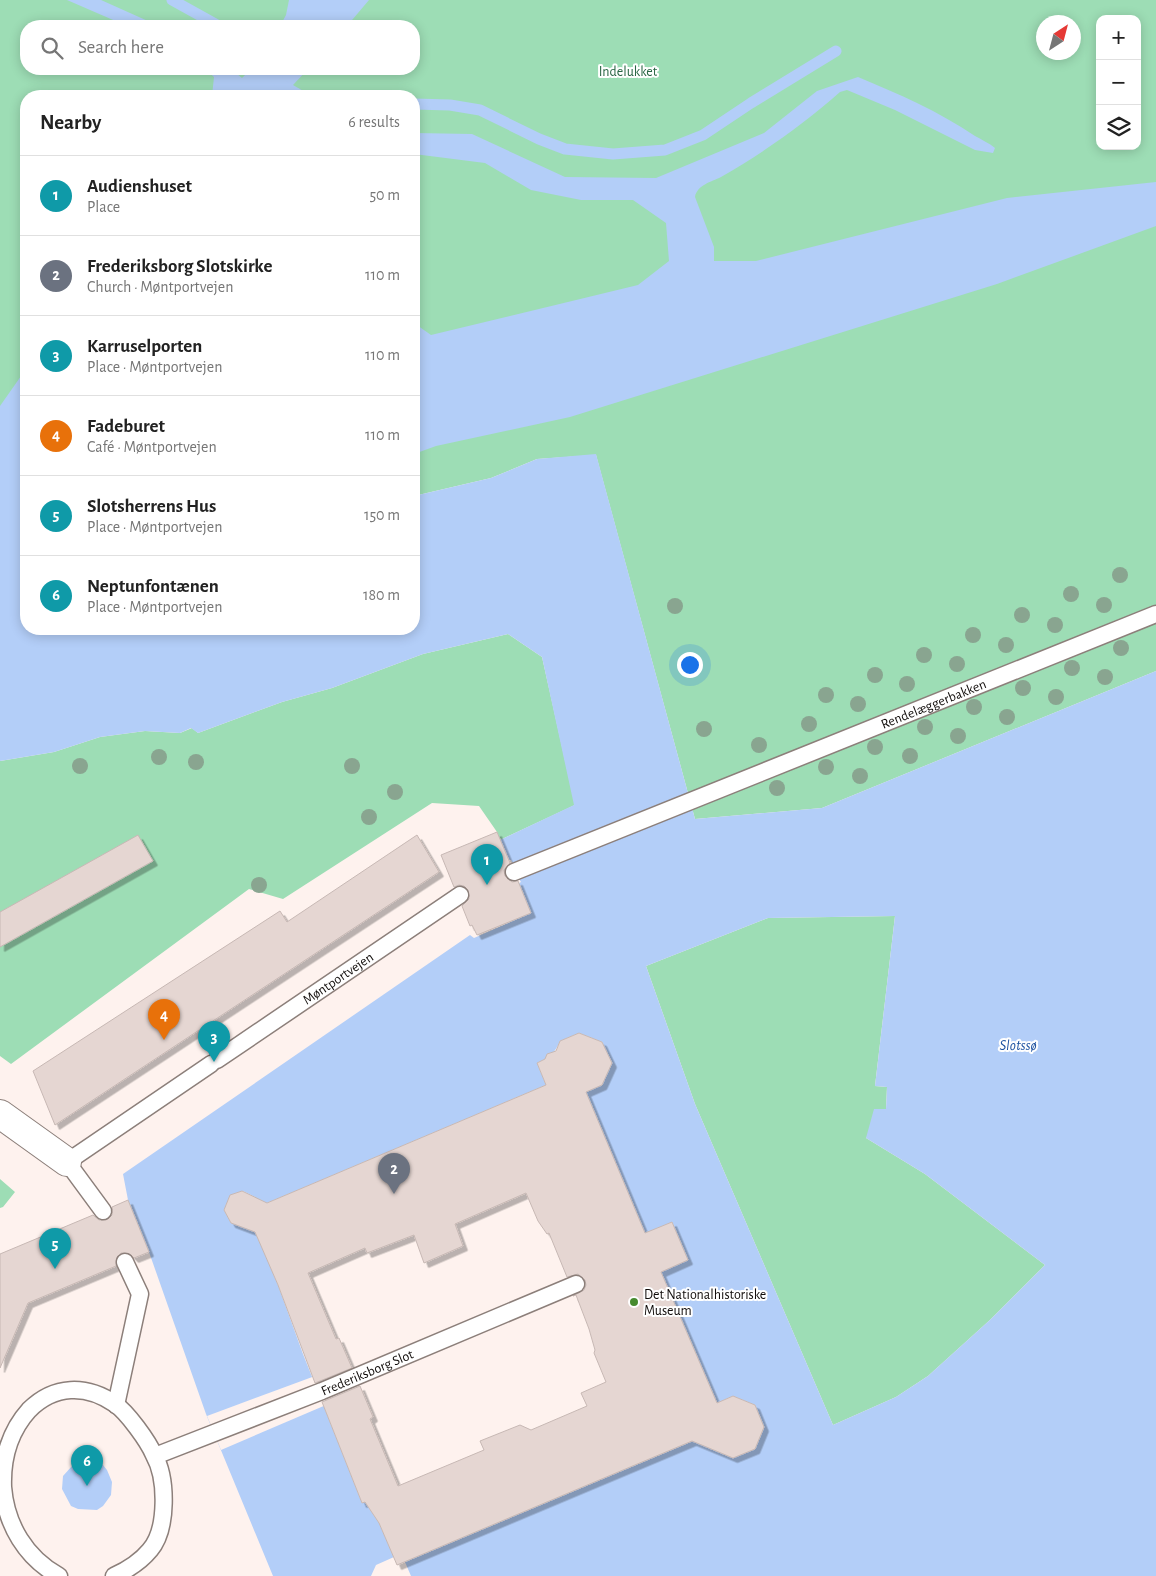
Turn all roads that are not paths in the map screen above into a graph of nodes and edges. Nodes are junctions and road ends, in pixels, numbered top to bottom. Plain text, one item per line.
1 (1156, 614) edge
2 (514, 872) dead end
3 (460, 895) dead end
4 (0, 1114) edge
5 (67, 1162) junction
6 (103, 1210) dead end
7 (125, 1262) dead end
8 (576, 1284) dead end
9 (116, 1404) junction
10 (155, 1456) junction
11 (5, 1523) edge
12 (59, 1576) edge
13 (114, 1576) edge

1 - 2 lane, Rendelæggerbakken
3 - 5 lane, Møntportvejen
4 - 5 street
5 - 6 lane
7 - 9 lane
8 - 10 lane, Frederiksborg Slot
9 - 10 lane
9 - 11 lane
10 - 13 lane
11 - 12 lane

